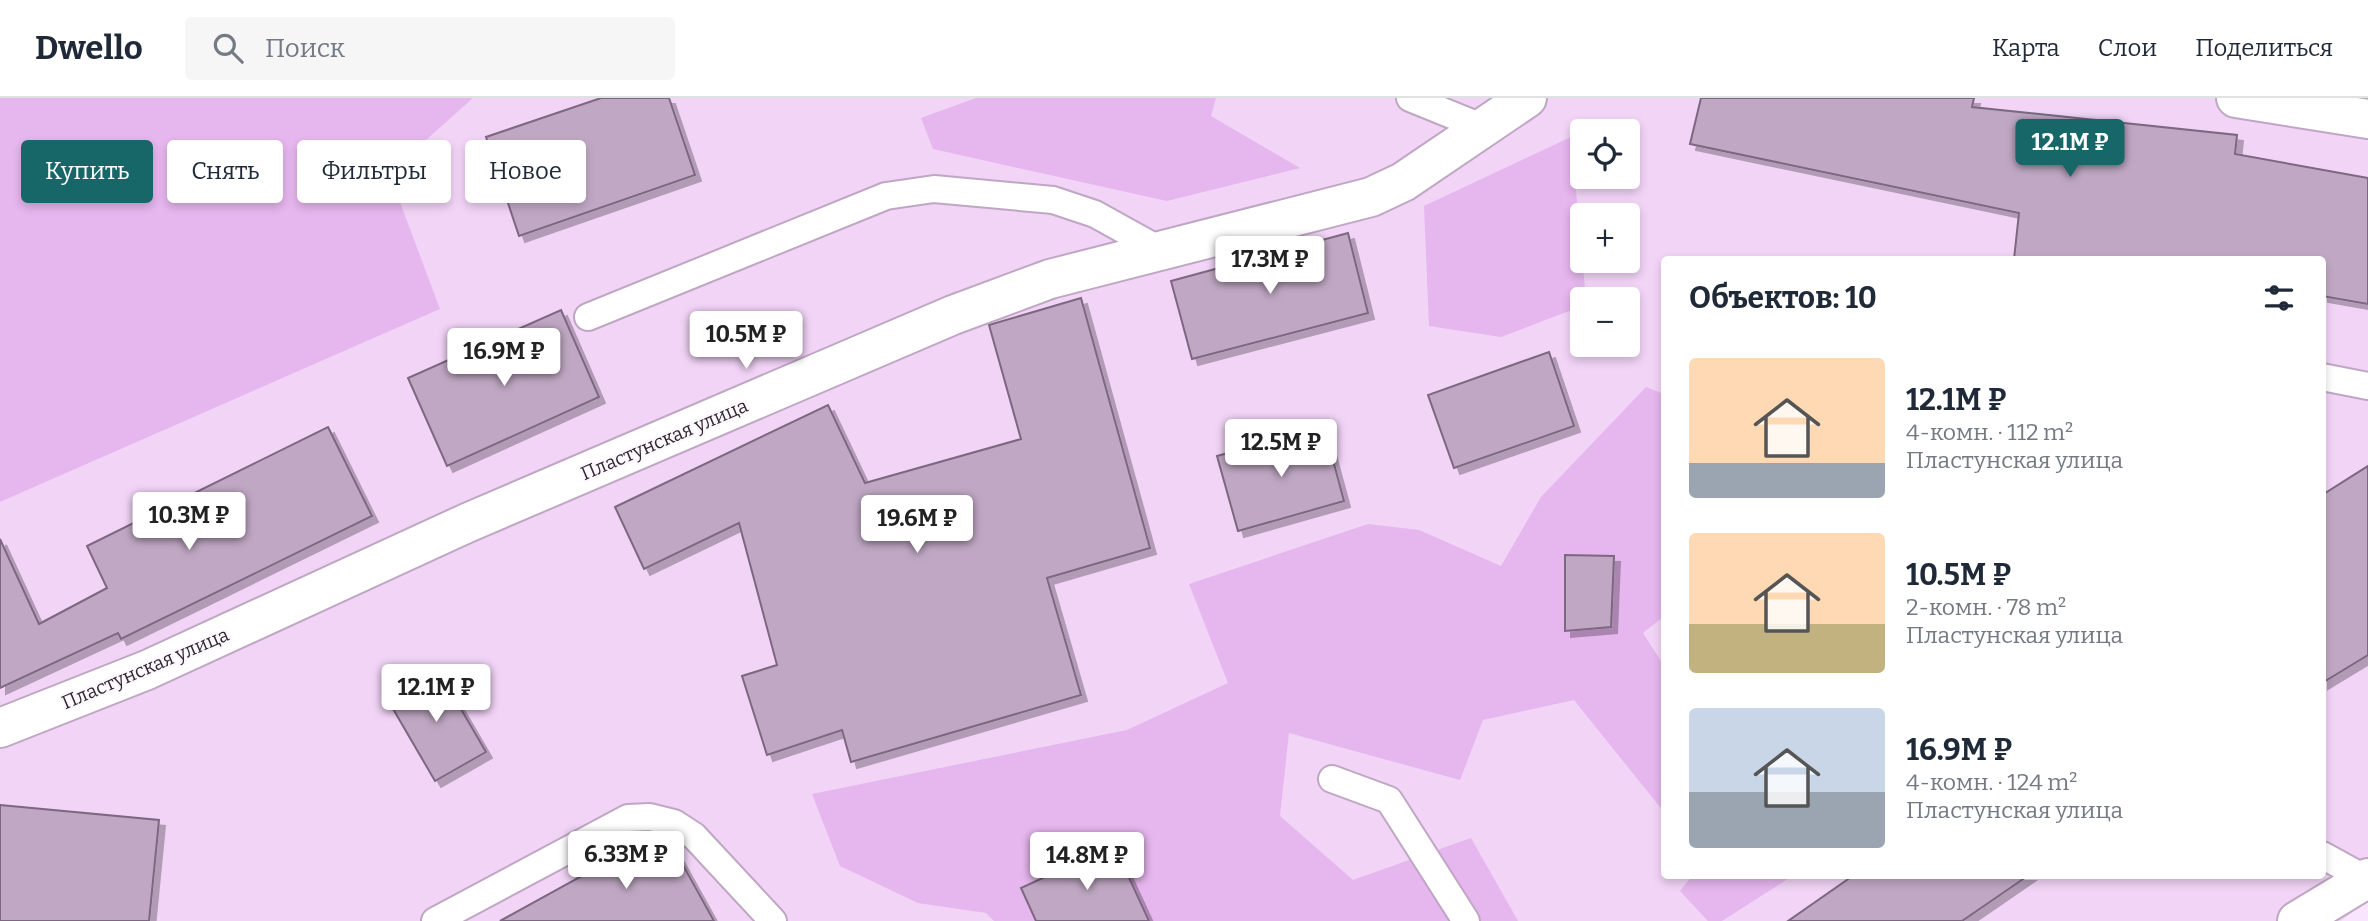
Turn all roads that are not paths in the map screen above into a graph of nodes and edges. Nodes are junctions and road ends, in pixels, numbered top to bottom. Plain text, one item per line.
1 (1410, 98) edge
2 (1527, 98) edge
3 (2236, 98) edge
4 (2368, 119) edge
5 (1484, 128) junction
6 (1160, 250) junction
7 (589, 317) dead end
8 (2326, 378) edge
9 (2368, 386) edge
10 (0, 729) edge
11 (1332, 779) dead end
12 (2326, 857) edge
13 (2367, 879) edge
14 (435, 921) edge
15 (773, 921) edge
16 (1466, 921) edge
17 (2297, 921) edge

1 - 5 lane
2 - 5 street, Пластунская улица
3 - 4 street
5 - 6 street, Пластунская улица
6 - 7 lane
6 - 10 street, Пластунская улица
8 - 9 lane
11 - 16 lane
12 - 13 lane
13 - 17 street
14 - 15 lane

